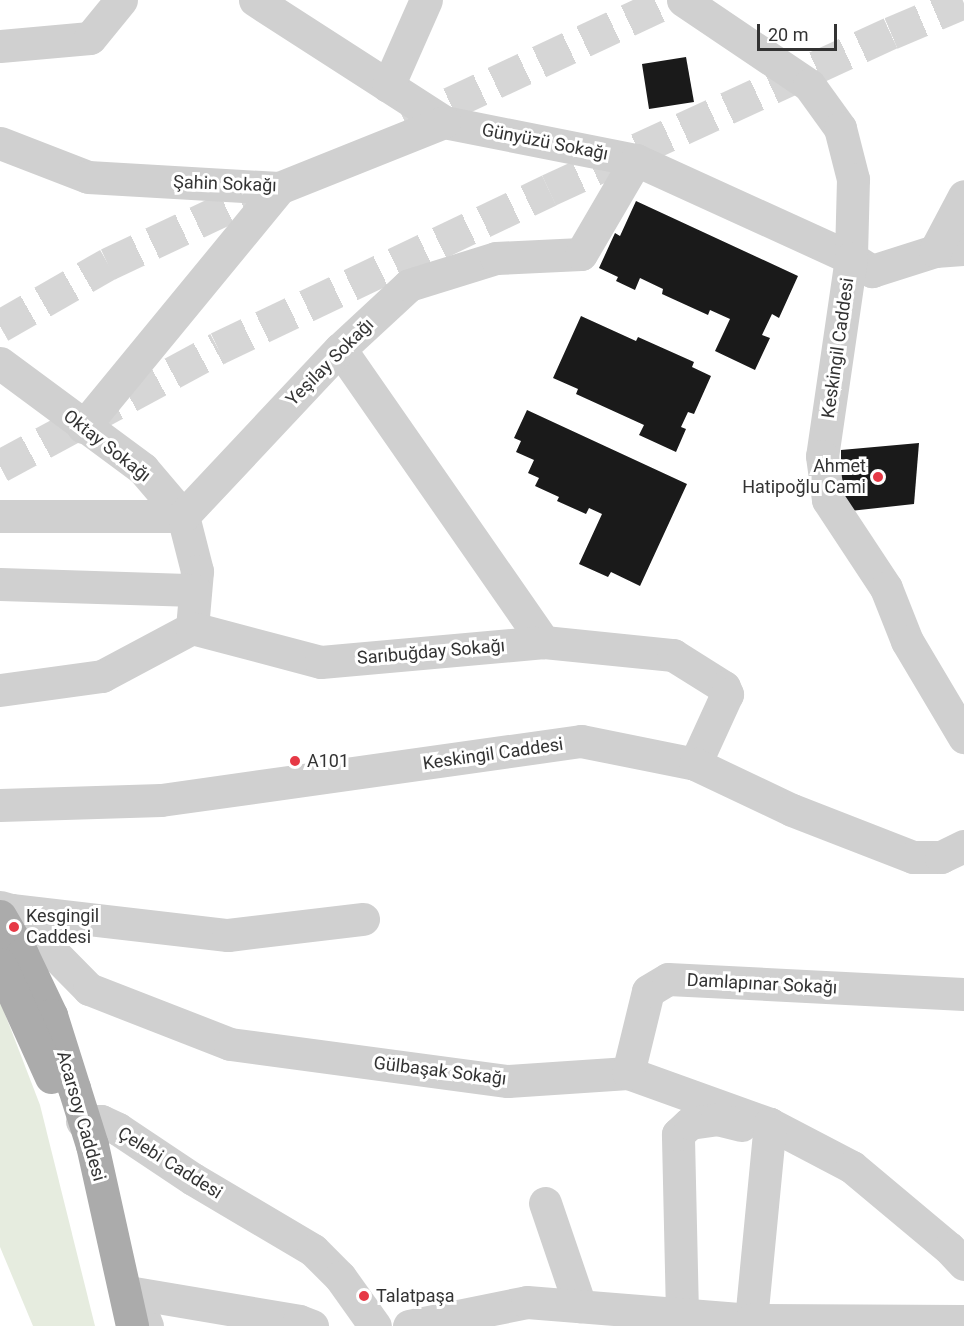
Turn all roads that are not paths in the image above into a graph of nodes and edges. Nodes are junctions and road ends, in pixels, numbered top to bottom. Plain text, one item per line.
1 (121, 0) edge
2 (255, 0) edge
3 (426, 0) edge
4 (683, 0) edge
5 (0, 46) edge
6 (388, 86) junction
7 (444, 122) junction
8 (0, 143) edge
9 (636, 160) junction
10 (279, 188) junction
11 (964, 196) edge
12 (949, 250) edge
13 (851, 258) junction
14 (340, 349) junction
15 (0, 363) edge
16 (83, 427) junction
17 (0, 516) edge
18 (183, 516) junction
19 (0, 584) edge
20 (886, 588) junction
21 (195, 590) junction
22 (192, 628) junction
23 (544, 642) junction
24 (0, 690) edge
25 (964, 701) edge
26 (964, 736) edge
27 (695, 764) junction
28 (0, 806) edge
29 (964, 846) edge
30 (4, 911) edge
31 (363, 919) dead end
32 (0, 964) edge
33 (964, 994) edge
34 (628, 1073) junction
35 (74, 1121) junction
36 (769, 1128) junction
37 (545, 1203) dead end
38 (959, 1247) edge
39 (580, 1306) junction
40 (682, 1314) junction
41 (751, 1320) junction
42 (964, 1321) edge
43 (864, 1324) edge
44 (114, 1326) edge
45 (132, 1326) edge
46 (147, 1326) edge
47 (312, 1326) edge
48 (358, 1326) edge
49 (375, 1326) edge
50 (409, 1326) edge

1 - 5 street
2 - 6 street, Günyüzü Sokağı
3 - 6 street
4 - 13 street, Keskingil Caddesi
6 - 7 street, Günyüzü Sokağı
7 - 9 street, Günyüzü Sokağı
7 - 10 street, Şahin Sokağı
8 - 10 street, Şahin Sokağı
9 - 13 street, Günyüzü Sokağı
9 - 14 street, Yeşilay Sokağı
10 - 16 street
11 - 12 street
12 - 13 street, Günyüzü Sokağı
13 - 20 street, Keskingil Caddesi
14 - 18 street, Yeşilay Sokağı
14 - 23 street
15 - 16 street, Oktay Sokağı
16 - 18 street, Oktay Sokağı
17 - 18 street
18 - 21 street, Oktay Sokağı
19 - 21 street
20 - 25 street
20 - 26 street, Keskingil Caddesi
21 - 22 street, Oktay Sokağı
22 - 23 street, Sarıbuğday Sokağı
22 - 24 street
23 - 27 street, Sarıbuğday Sokağı
27 - 28 street, Keskingil Caddesi
27 - 29 street, Keskingil Caddesi
30 - 31 street
30 - 34 street, Gülbaşak Sokağı
30 - 35 main road, Acarsoy Caddesi
32 - 35 main road, Acarsoy Caddesi
33 - 34 street, Damlapınar Sokağı
34 - 36 street, Gülbaşak Sokağı
35 - 44 main road, Acarsoy Caddesi
35 - 45 main road, Acarsoy Caddesi
35 - 48 street, Çelebi Caddesi
35 - 49 street, Çelebi Caddesi
36 - 38 street, Gülbaşak Sokağı
36 - 40 street
36 - 41 street
37 - 39 street
39 - 40 street
39 - 50 street
40 - 41 street
41 - 43 street
42 - 43 street
46 - 47 street

